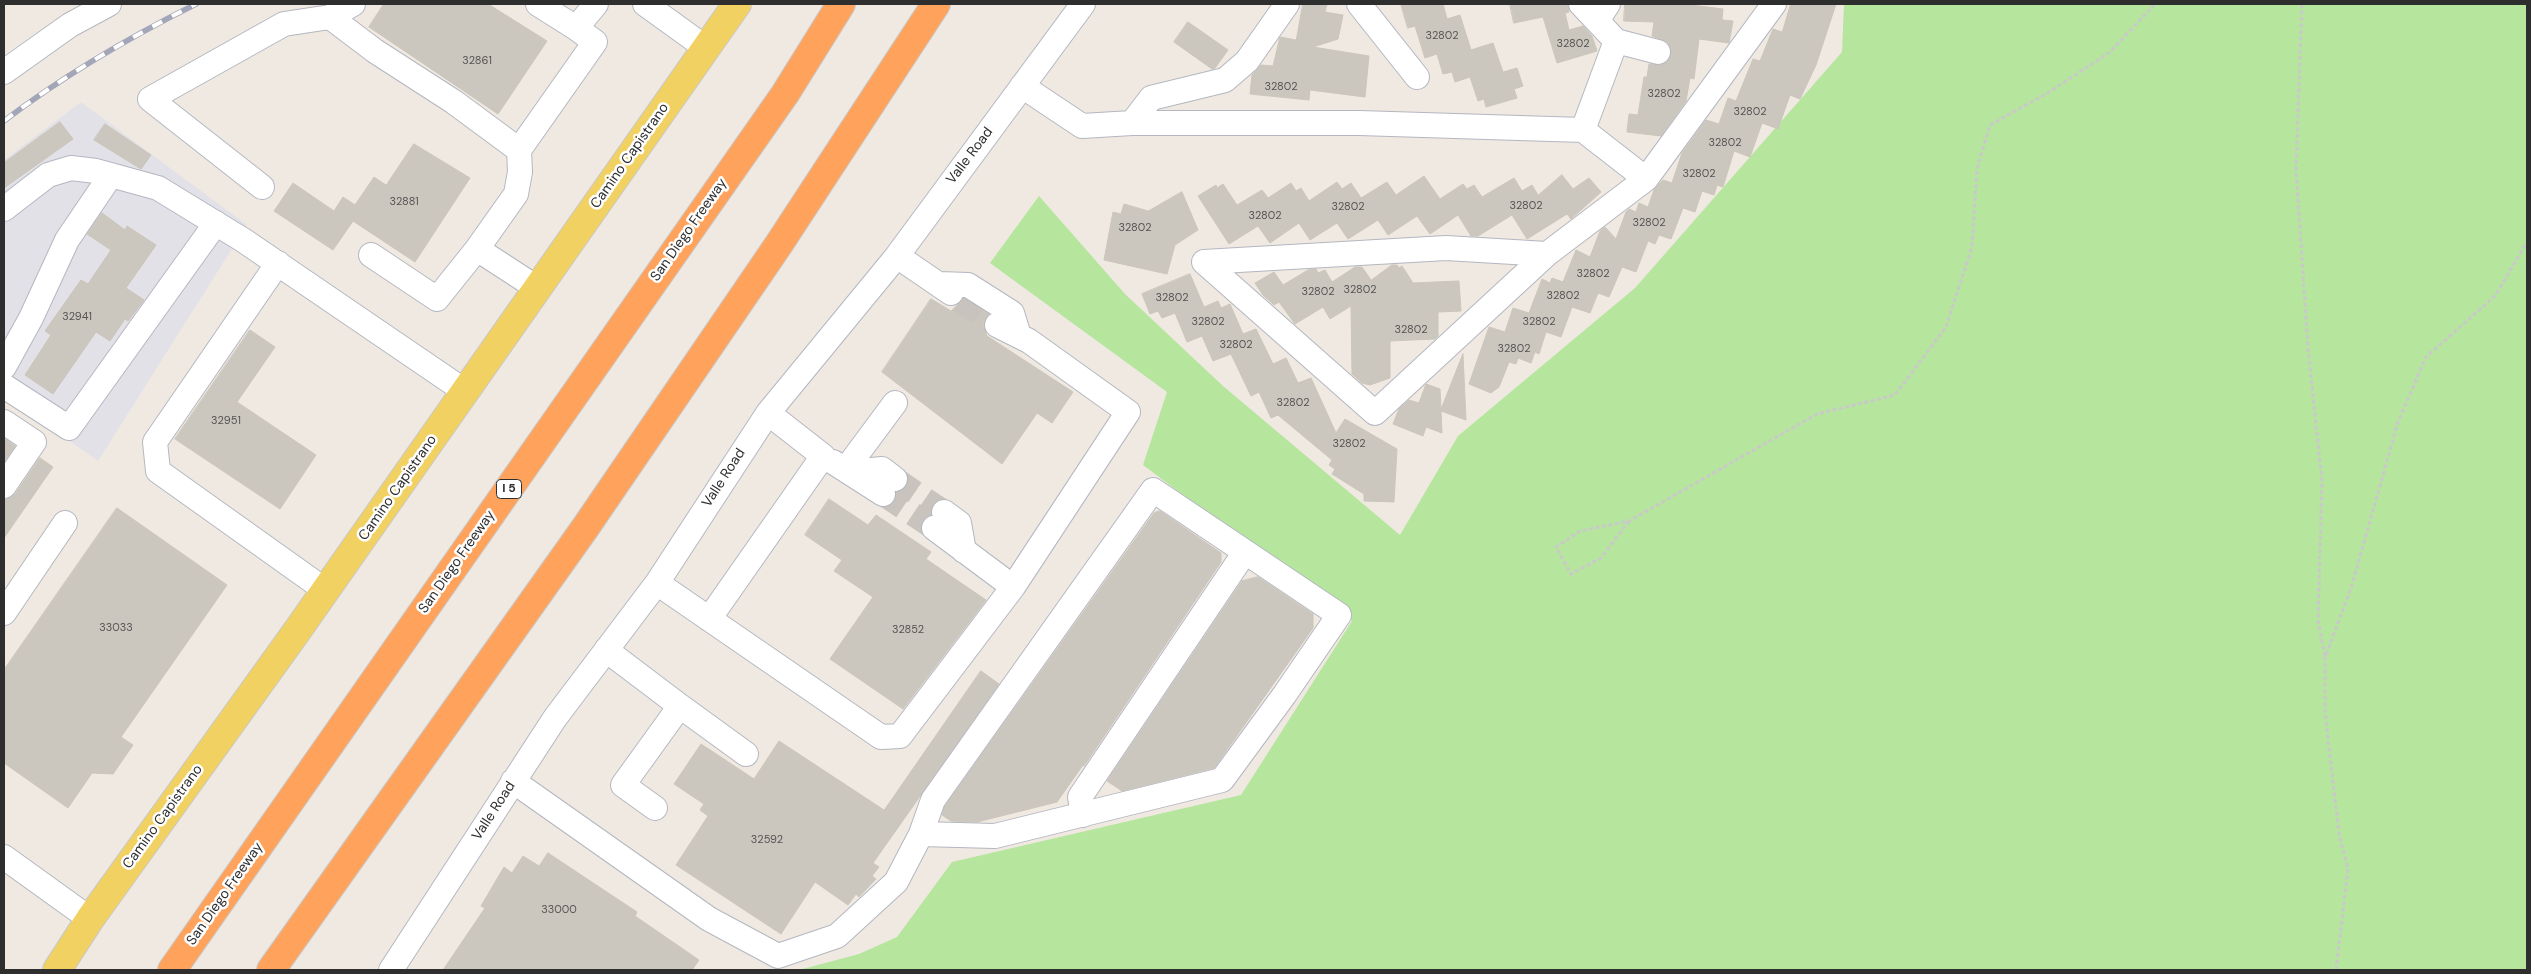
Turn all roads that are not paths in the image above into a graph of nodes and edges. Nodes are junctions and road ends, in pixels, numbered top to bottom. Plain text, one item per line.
1 (109, 4) edge
2 (353, 4) edge
3 (538, 4) edge
4 (596, 4) edge
5 (645, 4) edge
6 (737, 4) edge
7 (841, 4) edge
8 (936, 4) edge
9 (1083, 4) edge
10 (1287, 4) edge
11 (1359, 4) edge
12 (1581, 4) edge
13 (1774, 4) edge
14 (1603, 12) edge
15 (330, 17) junction
16 (576, 28) junction
17 (1616, 41) junction
18 (706, 48) junction
19 (1658, 52) dead end
20 (4, 72) edge
21 (1417, 77) dead end
22 (1022, 86) junction
23 (1132, 123) junction
24 (1584, 130) junction
25 (519, 150) junction
26 (112, 175) junction
27 (1646, 179) junction
28 (262, 187) dead end
29 (4, 209) edge
30 (216, 223) junction
31 (477, 249) junction
32 (371, 254) dead end
33 (1547, 254) junction
34 (897, 256) junction
35 (278, 263) junction
36 (940, 284) junction
37 (536, 288) junction
38 (960, 300) tunnel mouth
39 (997, 325) tunnel mouth
40 (1019, 336) junction
41 (4, 367) edge
42 (4, 386) edge
43 (466, 392) junction
44 (895, 403) dead end
45 (768, 413) junction
46 (4, 422) edge
47 (823, 456) junction
48 (849, 471) junction
49 (4, 486) edge
50 (889, 486) tunnel mouth
51 (939, 520) tunnel mouth
52 (66, 523) dead end
53 (1245, 552) junction
54 (657, 582) junction
55 (1013, 587) junction
56 (325, 590) junction
57 (4, 612) edge
58 (709, 619) junction
59 (606, 650) junction
60 (680, 706) junction
61 (746, 754) dead end
62 (513, 781) junction
63 (655, 808) dead end
64 (1083, 814) junction
65 (921, 834) junction
66 (4, 856) edge
67 (90, 919) junction
68 (57, 970) edge
69 (172, 970) edge
70 (271, 970) edge
71 (391, 970) edge

1 - 20 street
2 - 15 street
3 - 16 street
4 - 16 street
5 - 18 street
6 - 18 main road, Camino Capistrano
7 - 69 highway, San Diego Freeway / I 5
8 - 70 highway
9 - 22 street, Valle Road
10 - 23 street
11 - 21 street
12 - 14 street
13 - 27 street
14 - 17 street
15 - 25 street
15 - 28 street
16 - 25 street
17 - 19 street
17 - 24 street
18 - 37 main road, Camino Capistrano
22 - 23 street
22 - 34 street, Valle Road
23 - 24 street
24 - 27 street
25 - 31 street
26 - 29 street
26 - 30 street
26 - 41 street
27 - 33 street
30 - 35 street
30 - 42 street
31 - 32 street
31 - 37 street
33 - 33 street
34 - 36 street
34 - 45 street, Valle Road
35 - 43 street
35 - 56 street
36 - 38 street
36 - 40 street
37 - 43 main road, Camino Capistrano
39 - 40 street
40 - 55 street
43 - 56 main road, Camino Capistrano
44 - 48 street
45 - 47 street
45 - 54 street, Valle Road
46 - 49 street
47 - 48 street
47 - 58 street
48 - 50 street
51 - 55 street
52 - 57 street
53 - 64 street
53 - 64 street
53 - 65 street
54 - 58 street
54 - 59 street, Valle Road
55 - 58 street
56 - 67 main road, Camino Capistrano
59 - 60 street
59 - 62 street, Valle Road
60 - 61 street
60 - 63 street
62 - 65 street
62 - 71 street, Valle Road
64 - 65 street
66 - 67 street
67 - 68 main road, Camino Capistrano

